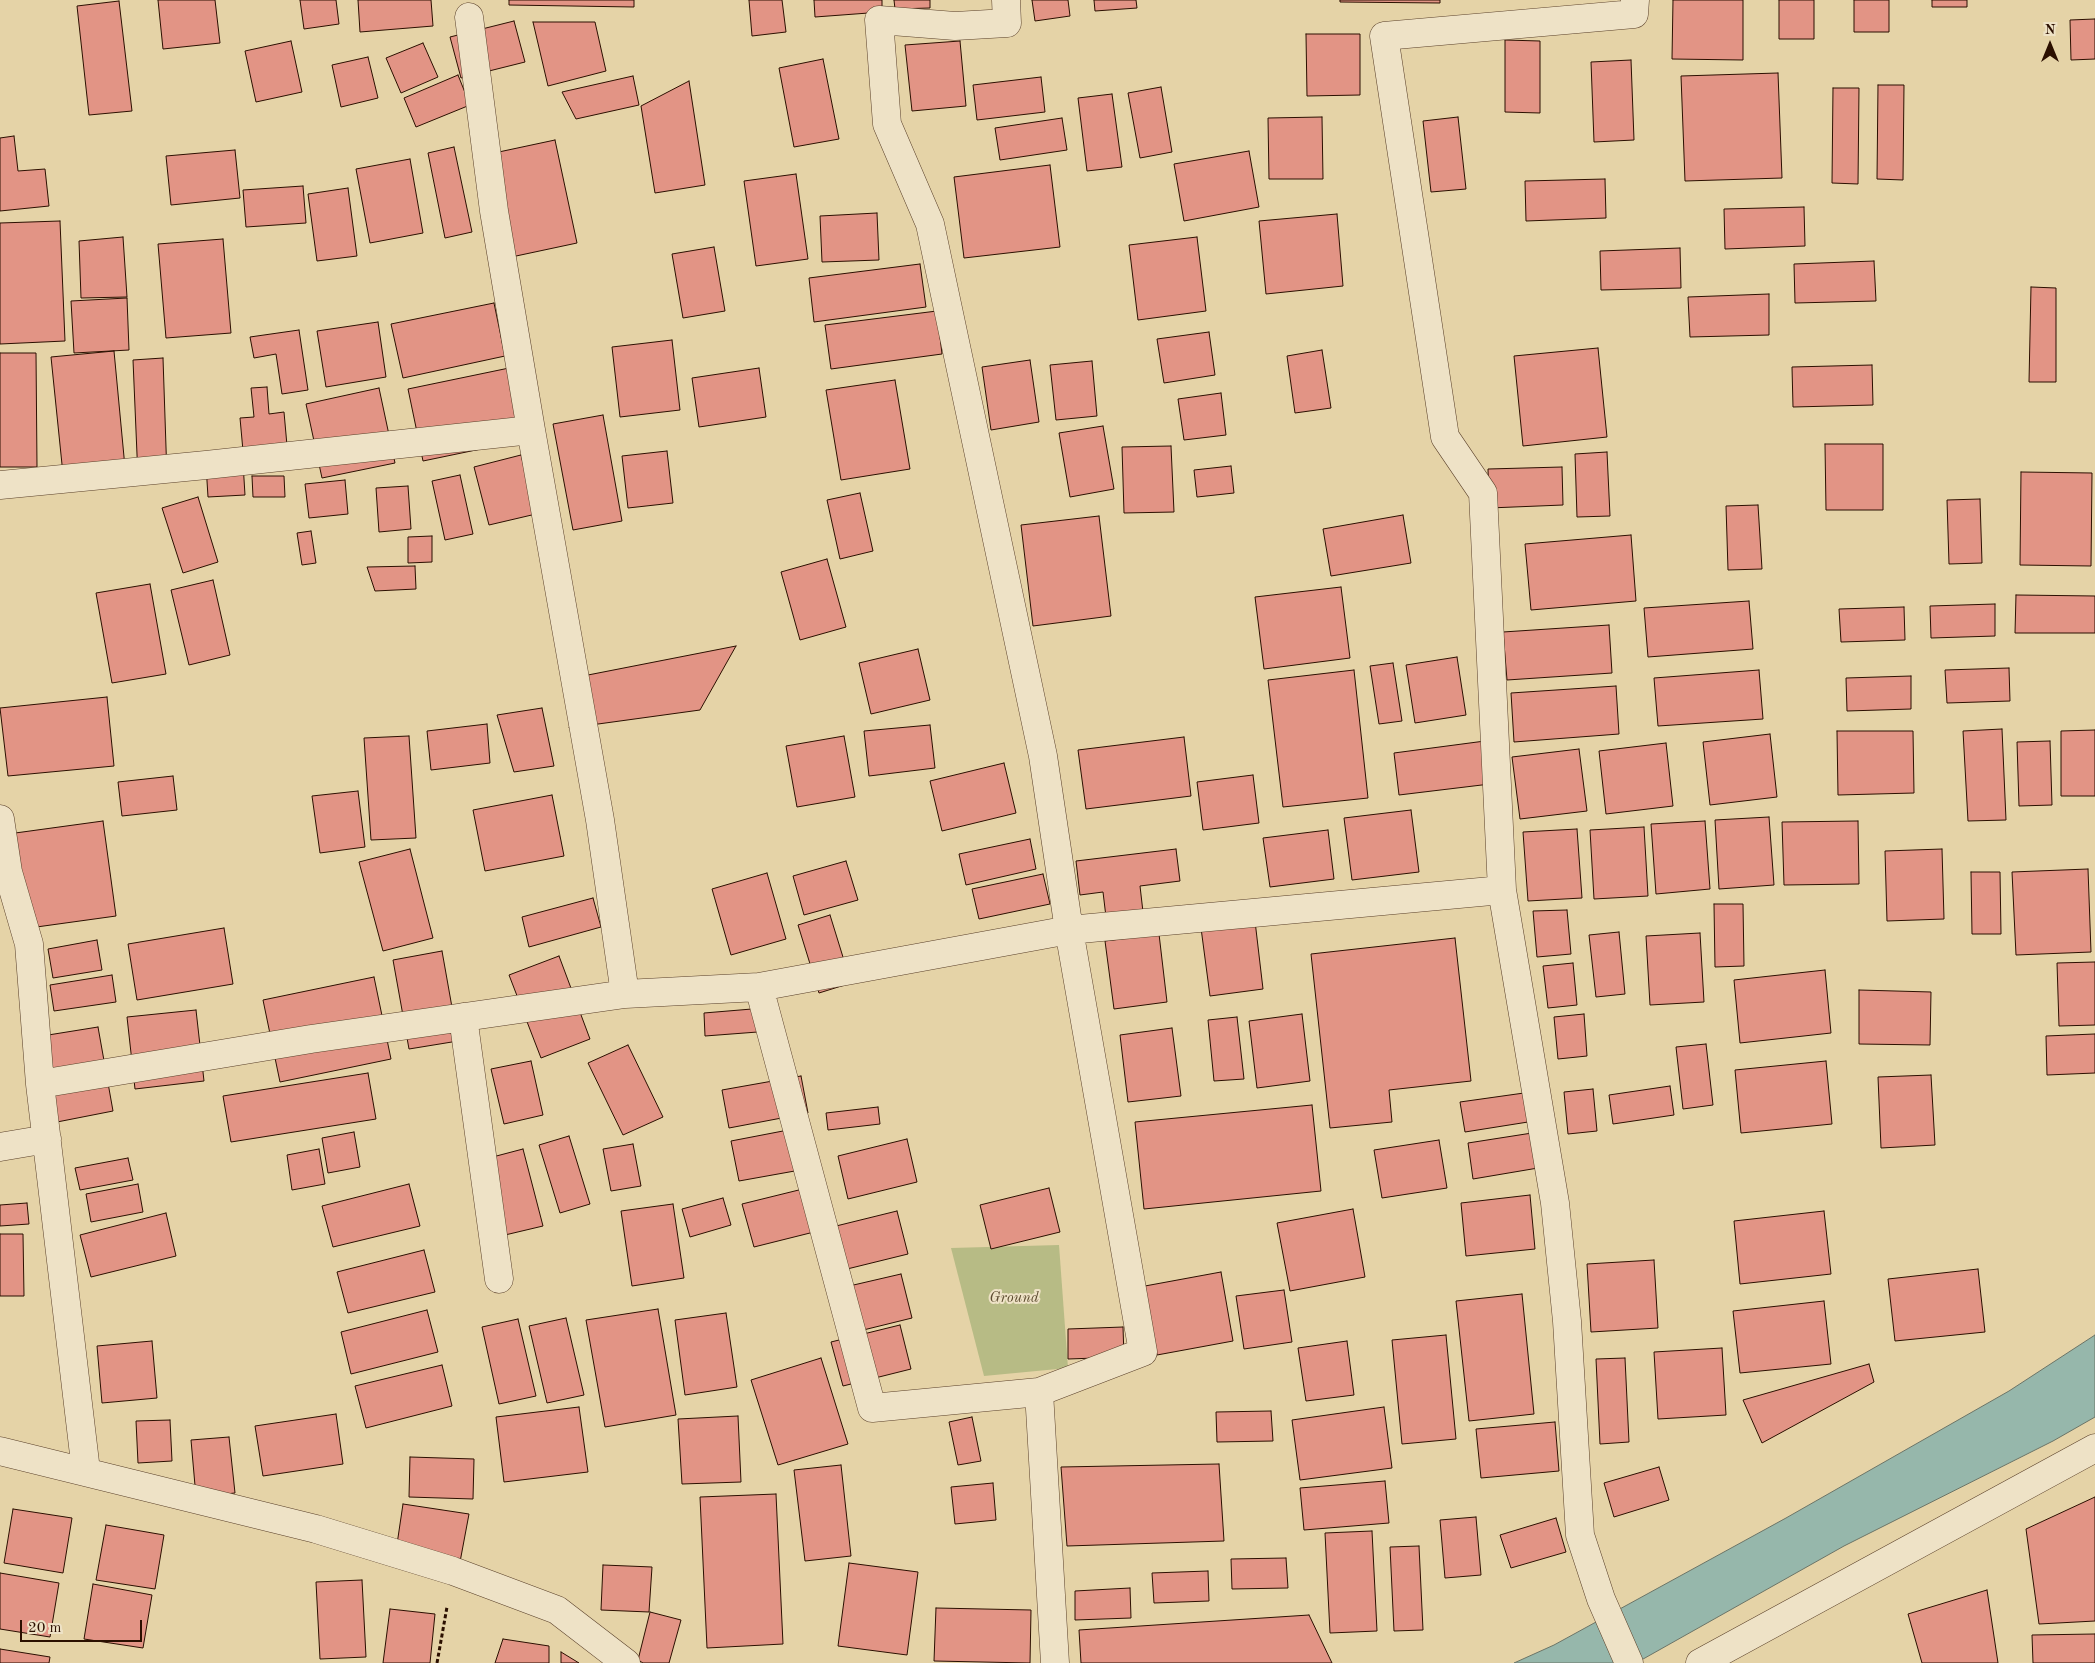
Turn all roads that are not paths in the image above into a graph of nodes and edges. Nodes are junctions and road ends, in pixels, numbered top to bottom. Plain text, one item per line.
1 (1006, 0) edge
2 (1635, 0) edge
3 (469, 18) dead end
4 (530, 430) junction
5 (0, 485) edge
6 (0, 820) edge
7 (1502, 890) junction
8 (1069, 930) junction
9 (759, 988) junction
10 (625, 994) junction
11 (463, 1017) junction
12 (40, 1084) junction
13 (47, 1138) junction
14 (0, 1147) edge
15 (499, 1280) dead end
16 (1039, 1392) junction
17 (2095, 1448) edge
18 (0, 1451) edge
19 (86, 1471) junction
20 (626, 1663) edge
21 (1055, 1663) edge
22 (1629, 1663) edge
23 (1700, 1663) edge

1 - 8 street
2 - 7 street
3 - 4 street
4 - 5 street
4 - 10 street
6 - 12 street
7 - 8 street
7 - 22 street
8 - 9 street
8 - 16 street
9 - 10 street
9 - 16 street
10 - 11 street
11 - 12 street
11 - 15 street
12 - 13 street
13 - 14 street
13 - 19 street
16 - 21 street
17 - 23 street
18 - 19 street
19 - 20 street

